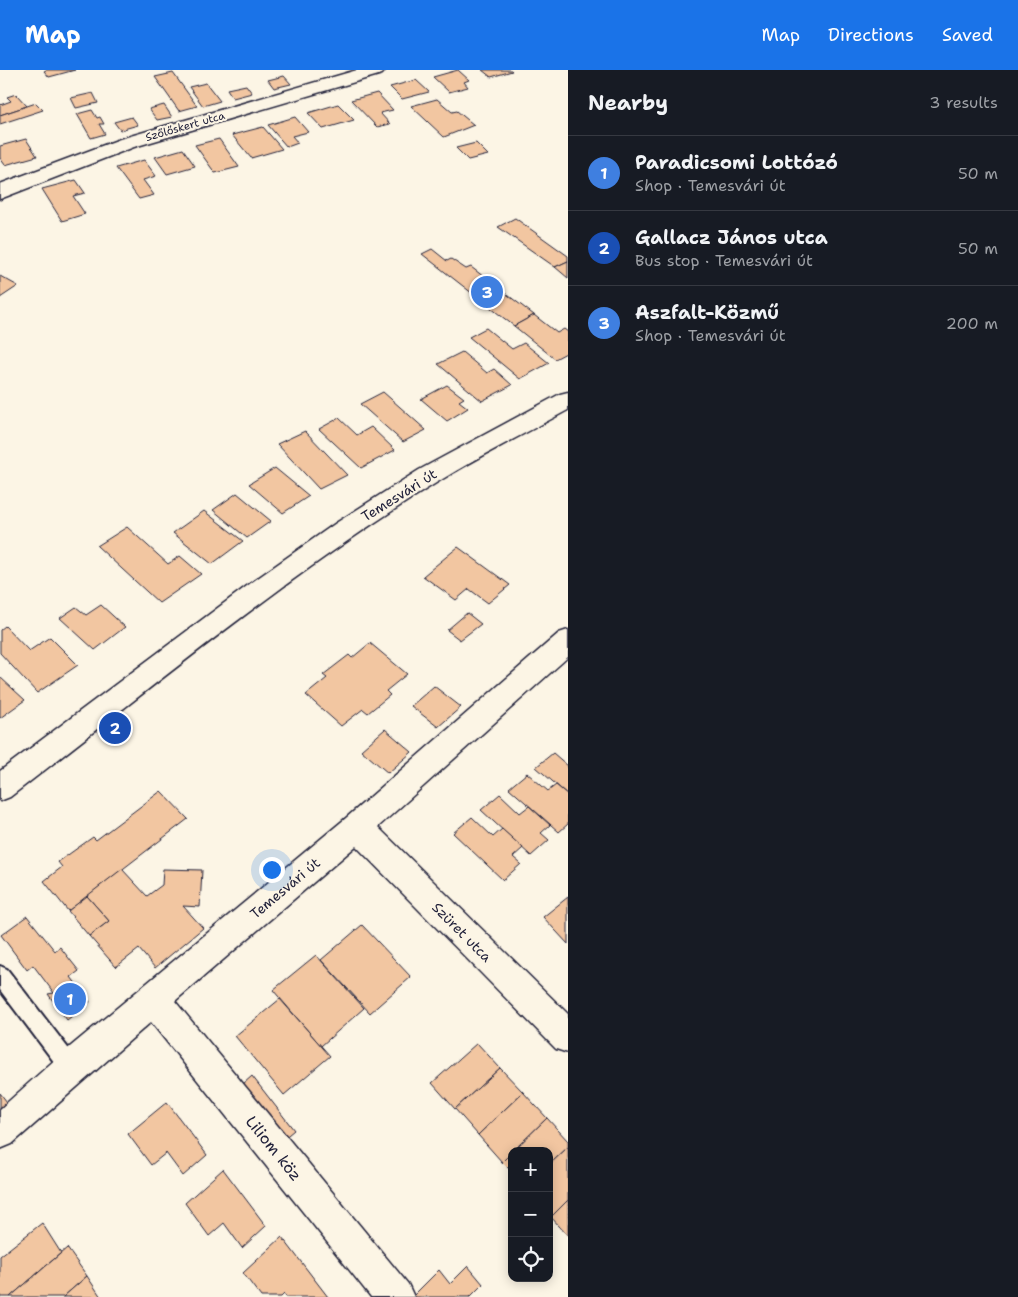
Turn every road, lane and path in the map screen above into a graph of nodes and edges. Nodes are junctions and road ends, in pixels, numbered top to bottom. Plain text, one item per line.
1 (376, 70) edge
2 (1, 190) edge
3 (568, 400) edge
4 (568, 641) edge
5 (0, 788) edge
6 (357, 828) junction
7 (0, 976) edge
8 (154, 1000) junction
9 (568, 1038) edge
10 (71, 1068) junction
11 (0, 1132) edge
12 (395, 1297) edge

1 - 2 street, Szőlőskert utca
3 - 5 street, Temesvári út
4 - 6 street, Temesvári út
6 - 8 street, Temesvári út
6 - 9 street, Szüret utca
7 - 10 lane
8 - 10 street, Temesvári út
8 - 12 street, Liliom köz
10 - 11 street, Temesvári út

